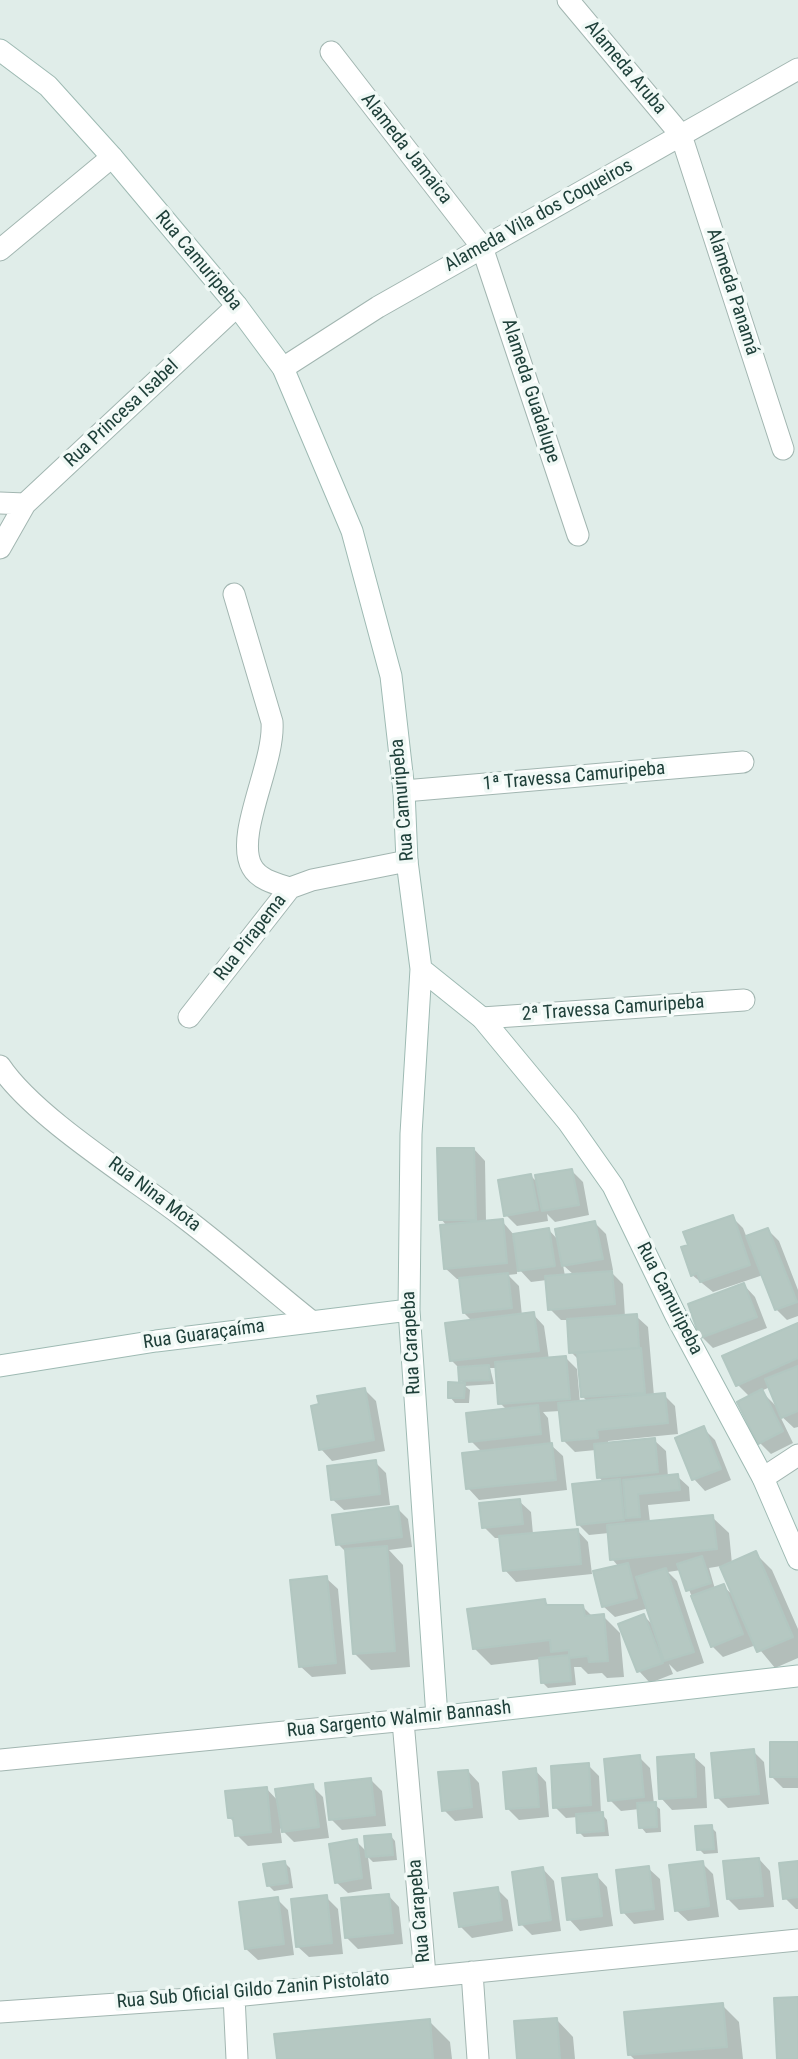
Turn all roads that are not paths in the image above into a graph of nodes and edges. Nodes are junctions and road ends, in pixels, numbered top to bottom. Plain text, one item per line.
1 (568, 0) edge
2 (0, 50) edge
3 (331, 52) dead end
4 (798, 69) edge
5 (681, 135) junction
6 (112, 157) junction
7 (482, 247) junction
8 (0, 250) edge
9 (237, 306) junction
10 (283, 368) junction
11 (783, 449) dead end
12 (0, 503) edge
13 (25, 504) junction
14 (579, 535) dead end
15 (0, 548) edge
16 (234, 594) dead end
17 (743, 762) dead end
18 (404, 791) junction
19 (407, 861) junction
20 (290, 888) junction
21 (421, 969) junction
22 (744, 1000) dead end
23 (189, 1017) dead end
24 (482, 1018) junction
25 (0, 1066) edge
26 (409, 1311) junction
27 (311, 1321) junction
28 (0, 1366) edge
29 (798, 1454) edge
30 (763, 1478) junction
31 (798, 1559) edge
32 (798, 1676) edge
33 (437, 1717) junction
34 (403, 1721) junction
35 (0, 1760) edge
36 (798, 1940) edge
37 (472, 1972) junction
38 (425, 1975) junction
39 (234, 1996) junction
40 (0, 2012) edge
41 (237, 2059) edge
42 (478, 2059) edge

1 - 5 street, Alameda Aruba
2 - 6 street, Rua Camuripeba
3 - 7 street, Alameda Jamaica
4 - 5 street, Alameda Vila dos Coqueiros
5 - 7 street, Alameda Vila dos Coqueiros
5 - 11 street, Alameda Panamá
6 - 8 street
6 - 9 street, Rua Camuripeba
7 - 10 street, Alameda Vila dos Coqueiros
7 - 14 street, Alameda Guadalupe
9 - 10 street, Rua Camuripeba
9 - 13 street, Rua Princesa Isabel
10 - 18 street, Rua Camuripeba
12 - 13 street
13 - 15 street
16 - 20 street
17 - 18 street, 1ª Travessa Camuripeba
18 - 19 street, Rua Camuripeba
19 - 20 street, Rua Pirapema
19 - 21 street, Rua Camuripeba
20 - 23 street, Rua Pirapema
21 - 24 street, Rua Camuripeba
21 - 26 street, Rua Carapeba
22 - 24 street, 2ª Travessa Camuripeba
24 - 30 street, Rua Camuripeba
25 - 27 street, Rua Nina Mota
26 - 27 street, Rua Guaraçaíma
26 - 33 street, Rua Carapeba
27 - 28 street, Rua Guaraçaíma
29 - 30 street
30 - 31 street, Rua Camuripeba
32 - 33 street, Rua Sargento Walmir Bannash
33 - 34 street, Rua Sargento Walmir Bannash
34 - 35 street, Rua Sargento Walmir Bannash
34 - 38 street, Rua Carapeba
36 - 37 street, Rua Sub Oficial Gildo Zanin Pistolato
37 - 38 street, Rua Sub Oficial Gildo Zanin Pistolato
37 - 42 street
38 - 39 street, Rua Sub Oficial Gildo Zanin Pistolato
39 - 40 street, Rua Sub Oficial Gildo Zanin Pistolato
39 - 41 street

